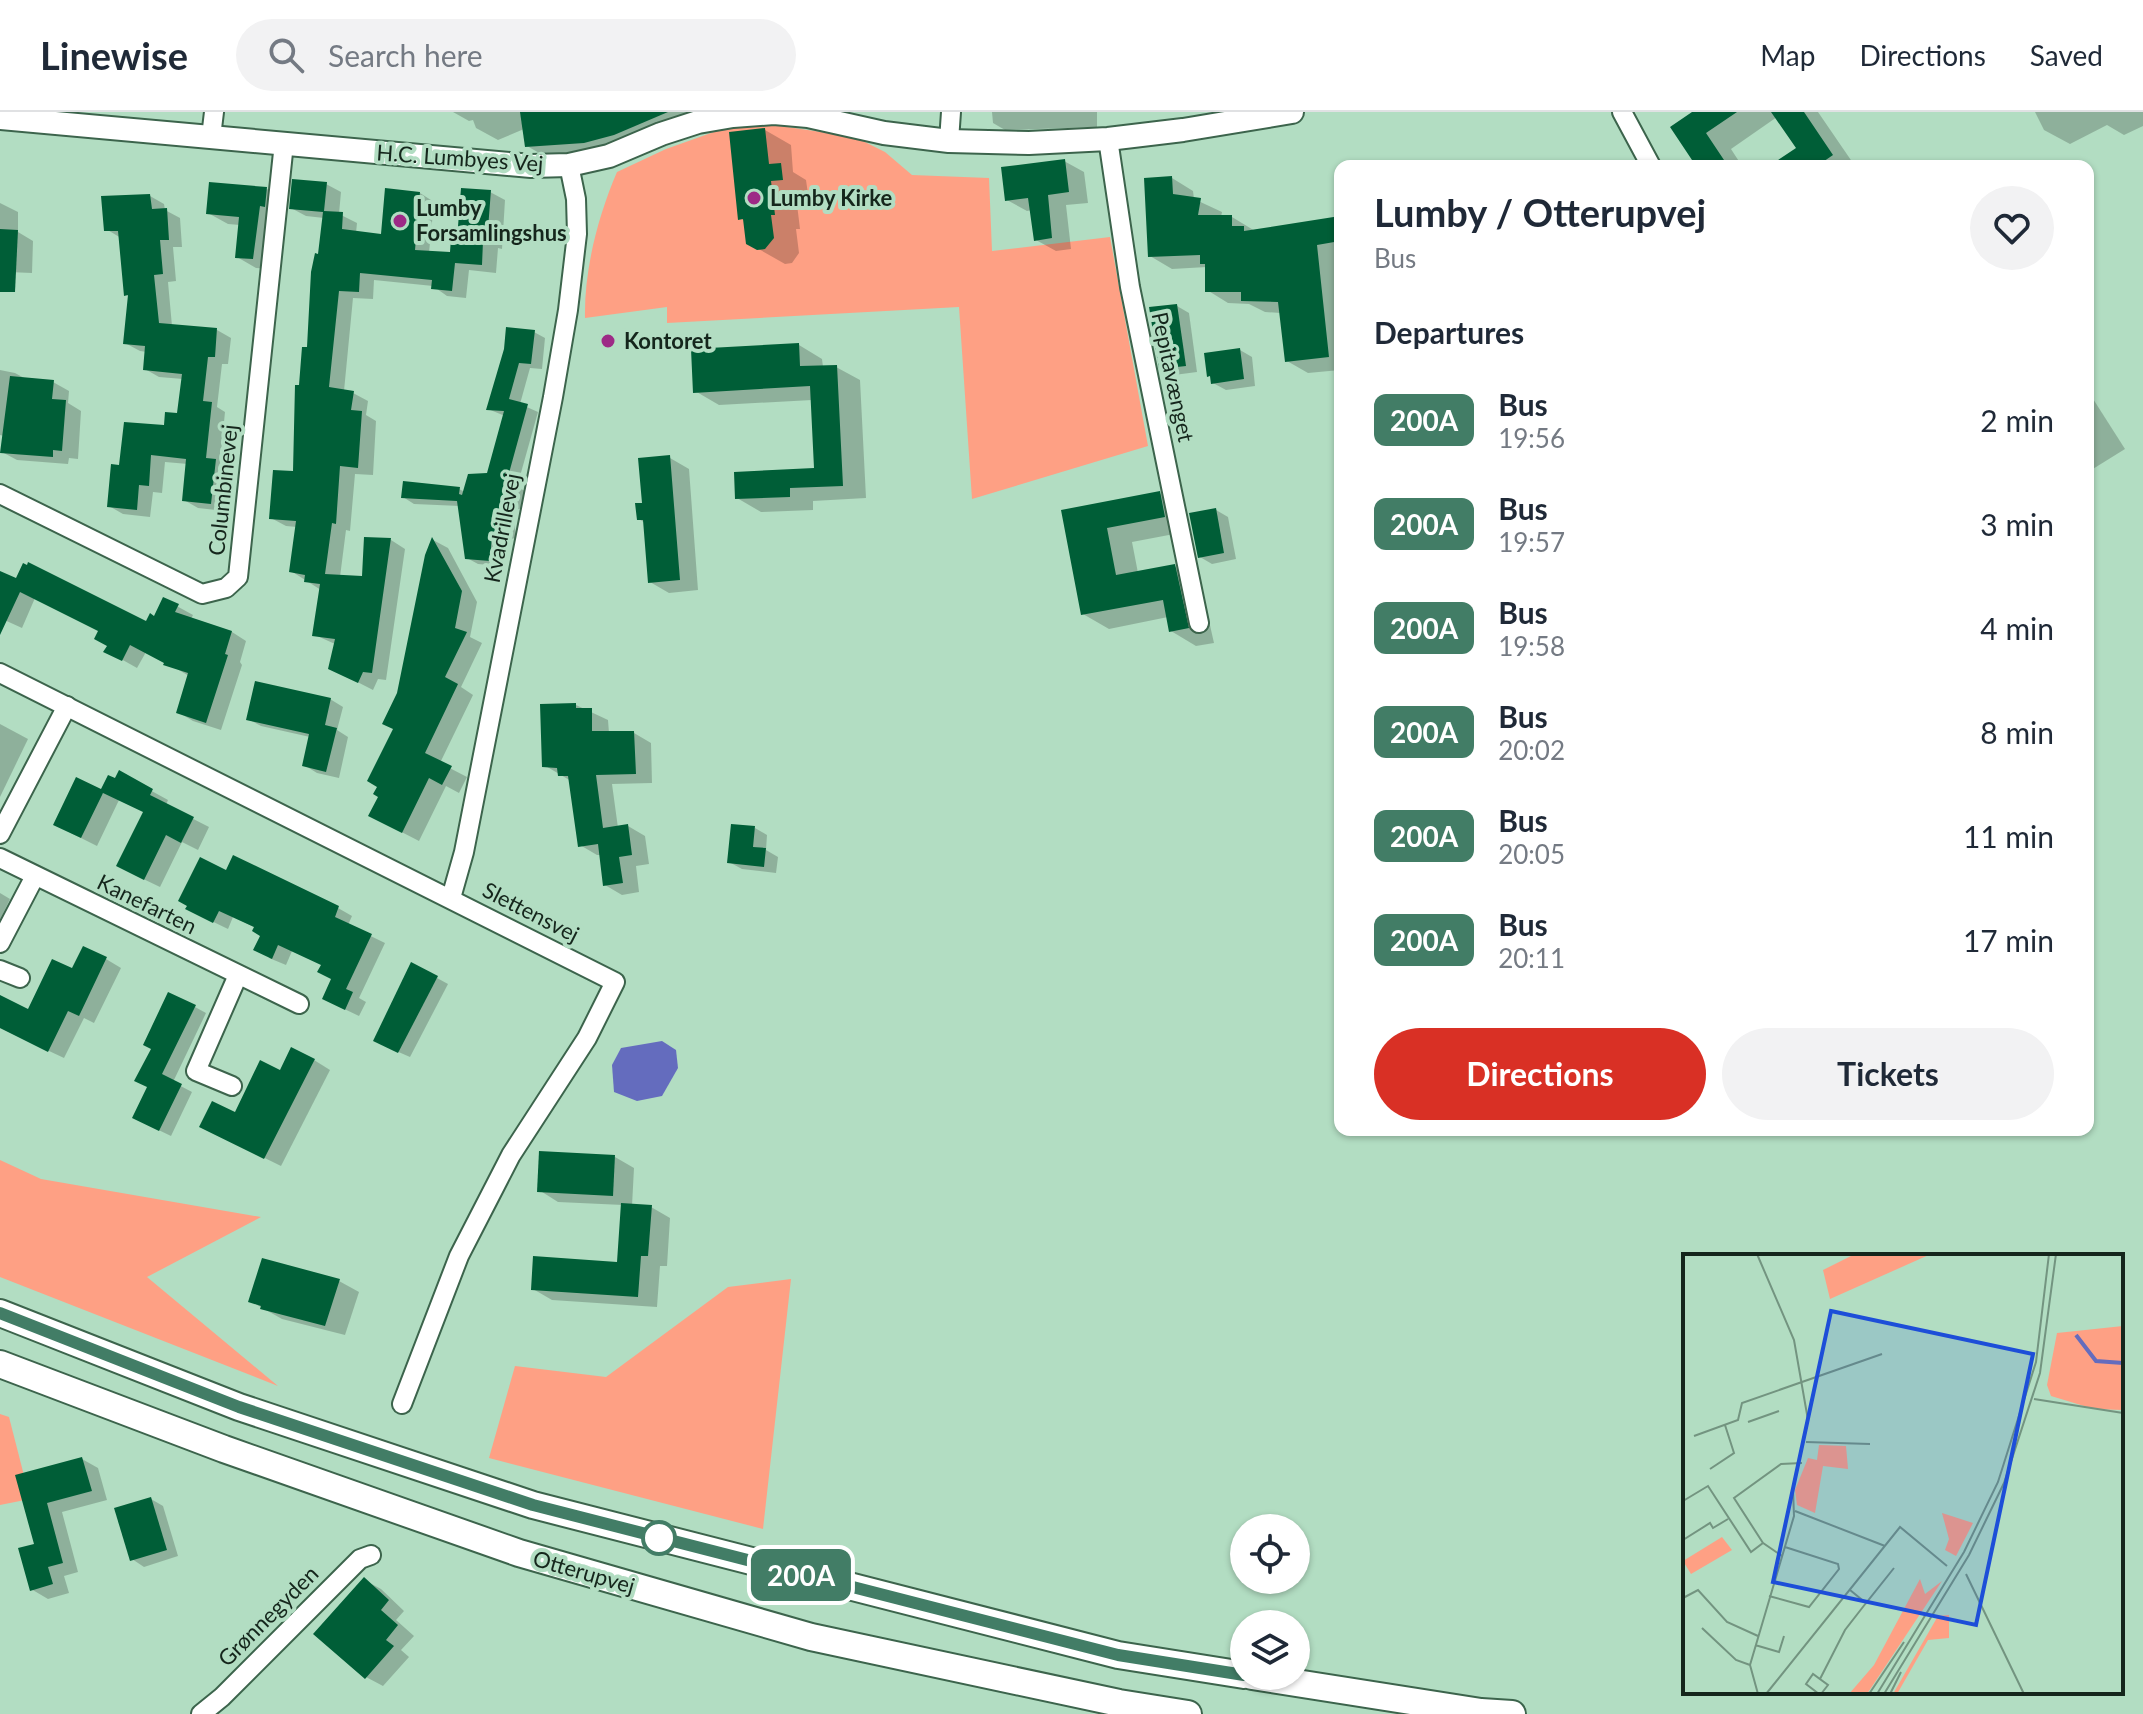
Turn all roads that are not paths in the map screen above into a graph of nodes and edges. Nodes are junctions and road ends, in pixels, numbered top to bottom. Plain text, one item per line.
1 (214, 112) edge
2 (951, 112) edge
3 (1292, 112) edge
4 (1622, 112) edge
5 (0, 118) edge
6 (211, 137) junction
7 (1108, 139) junction
8 (949, 141) junction
9 (284, 143) junction
10 (1648, 160) edge
11 (569, 165) junction
12 (0, 494) edge
13 (1199, 623) dead end
14 (0, 673) edge
15 (67, 706) junction
16 (0, 834) edge
17 (0, 858) edge
18 (35, 876) junction
19 (451, 898) junction
20 (0, 943) edge
21 (0, 970) edge
22 (238, 975) junction
23 (20, 978) dead end
24 (299, 1004) dead end
25 (232, 1086) dead end
26 (0, 1313) edge
27 (0, 1364) edge
28 (402, 1404) dead end
29 (371, 1555) dead end
30 (1230, 1673) edge
31 (1310, 1685) edge
32 (201, 1714) edge
33 (1188, 1714) edge
34 (1512, 1714) edge

1 - 6 street
2 - 8 street
3 - 7 street, H.C. Lumbyes Vej
4 - 10 street
5 - 6 street, H.C. Lumbyes Vej
6 - 9 street, H.C. Lumbyes Vej
7 - 8 street, H.C. Lumbyes Vej
7 - 13 street, Pepitavænget
8 - 11 street, H.C. Lumbyes Vej
9 - 11 street, H.C. Lumbyes Vej
9 - 12 street, Columbinevej
11 - 19 street, Kvadrillevej
14 - 15 street, Slettensvej
15 - 16 street
15 - 19 street, Slettensvej
17 - 18 street, Kanefarten
18 - 20 street
18 - 22 street, Kanefarten
19 - 28 street, Slettensvej
21 - 23 street
22 - 24 street, Kanefarten
22 - 25 street
26 - 30 main road
27 - 33 main road, Otterupvej
29 - 32 street, Grønnegyden
31 - 34 main road

